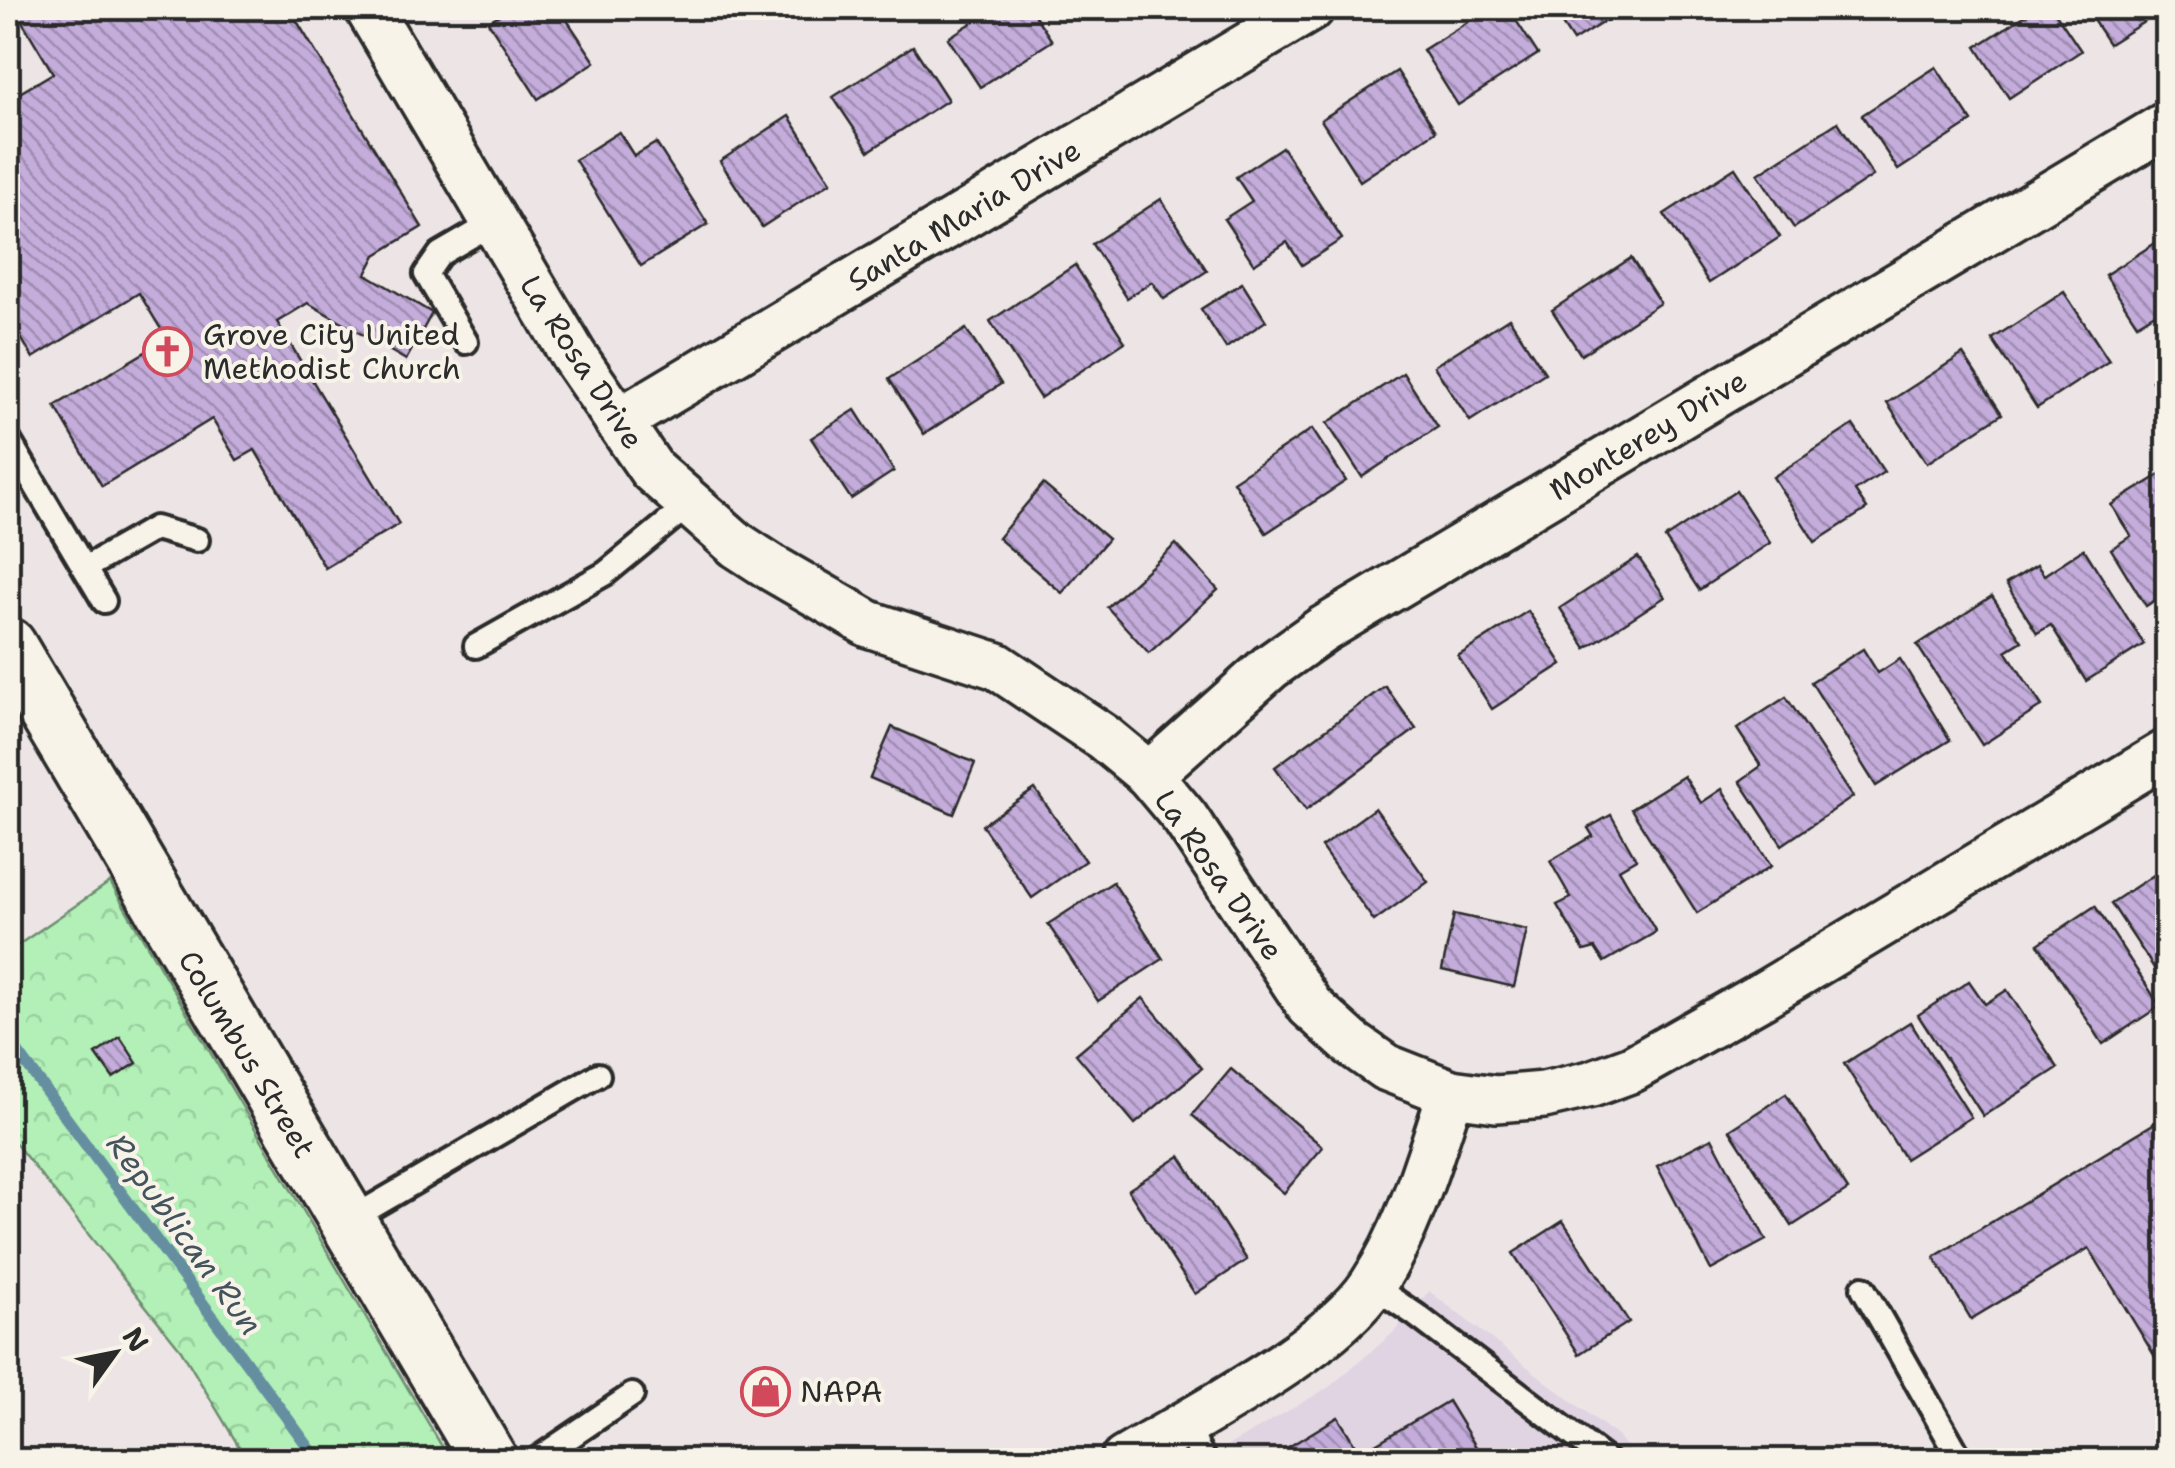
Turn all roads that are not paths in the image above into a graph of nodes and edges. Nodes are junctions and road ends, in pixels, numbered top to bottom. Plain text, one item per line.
1 (368, 8) edge
2 (1311, 8) edge
3 (2168, 124) edge
4 (494, 222) junction
5 (466, 342) dead end
6 (618, 422) junction
7 (8, 439) edge
8 (690, 504) junction
9 (197, 540) dead end
10 (85, 568) junction
11 (104, 600) dead end
12 (8, 646) edge
13 (476, 646) dead end
14 (2168, 752) edge
15 (1149, 775) junction
16 (598, 1075) dead end
17 (1452, 1093) junction
18 (346, 1222) junction
19 (1373, 1286) junction
20 (1863, 1288) dead end
21 (632, 1395) dead end
22 (1194, 1442) edge
23 (489, 1460) edge
24 (536, 1460) edge
25 (1124, 1460) edge
26 (1606, 1460) edge
27 (1961, 1460) edge

1 - 4 street, La Rosa Drive
2 - 6 street, Santa Maria Drive
3 - 15 street, Monterey Drive
4 - 5 lane
4 - 6 street, La Rosa Drive
6 - 8 street, La Rosa Drive
7 - 10 lane
8 - 13 lane
8 - 15 street, La Rosa Drive
9 - 10 lane
10 - 11 lane
12 - 18 main road, Columbus Street
14 - 17 street, La Rosa Drive
15 - 17 street, La Rosa Drive
16 - 18 lane
17 - 19 street
18 - 23 main road, Columbus Street
19 - 22 street
19 - 26 lane
20 - 27 lane
21 - 24 lane
22 - 25 street

